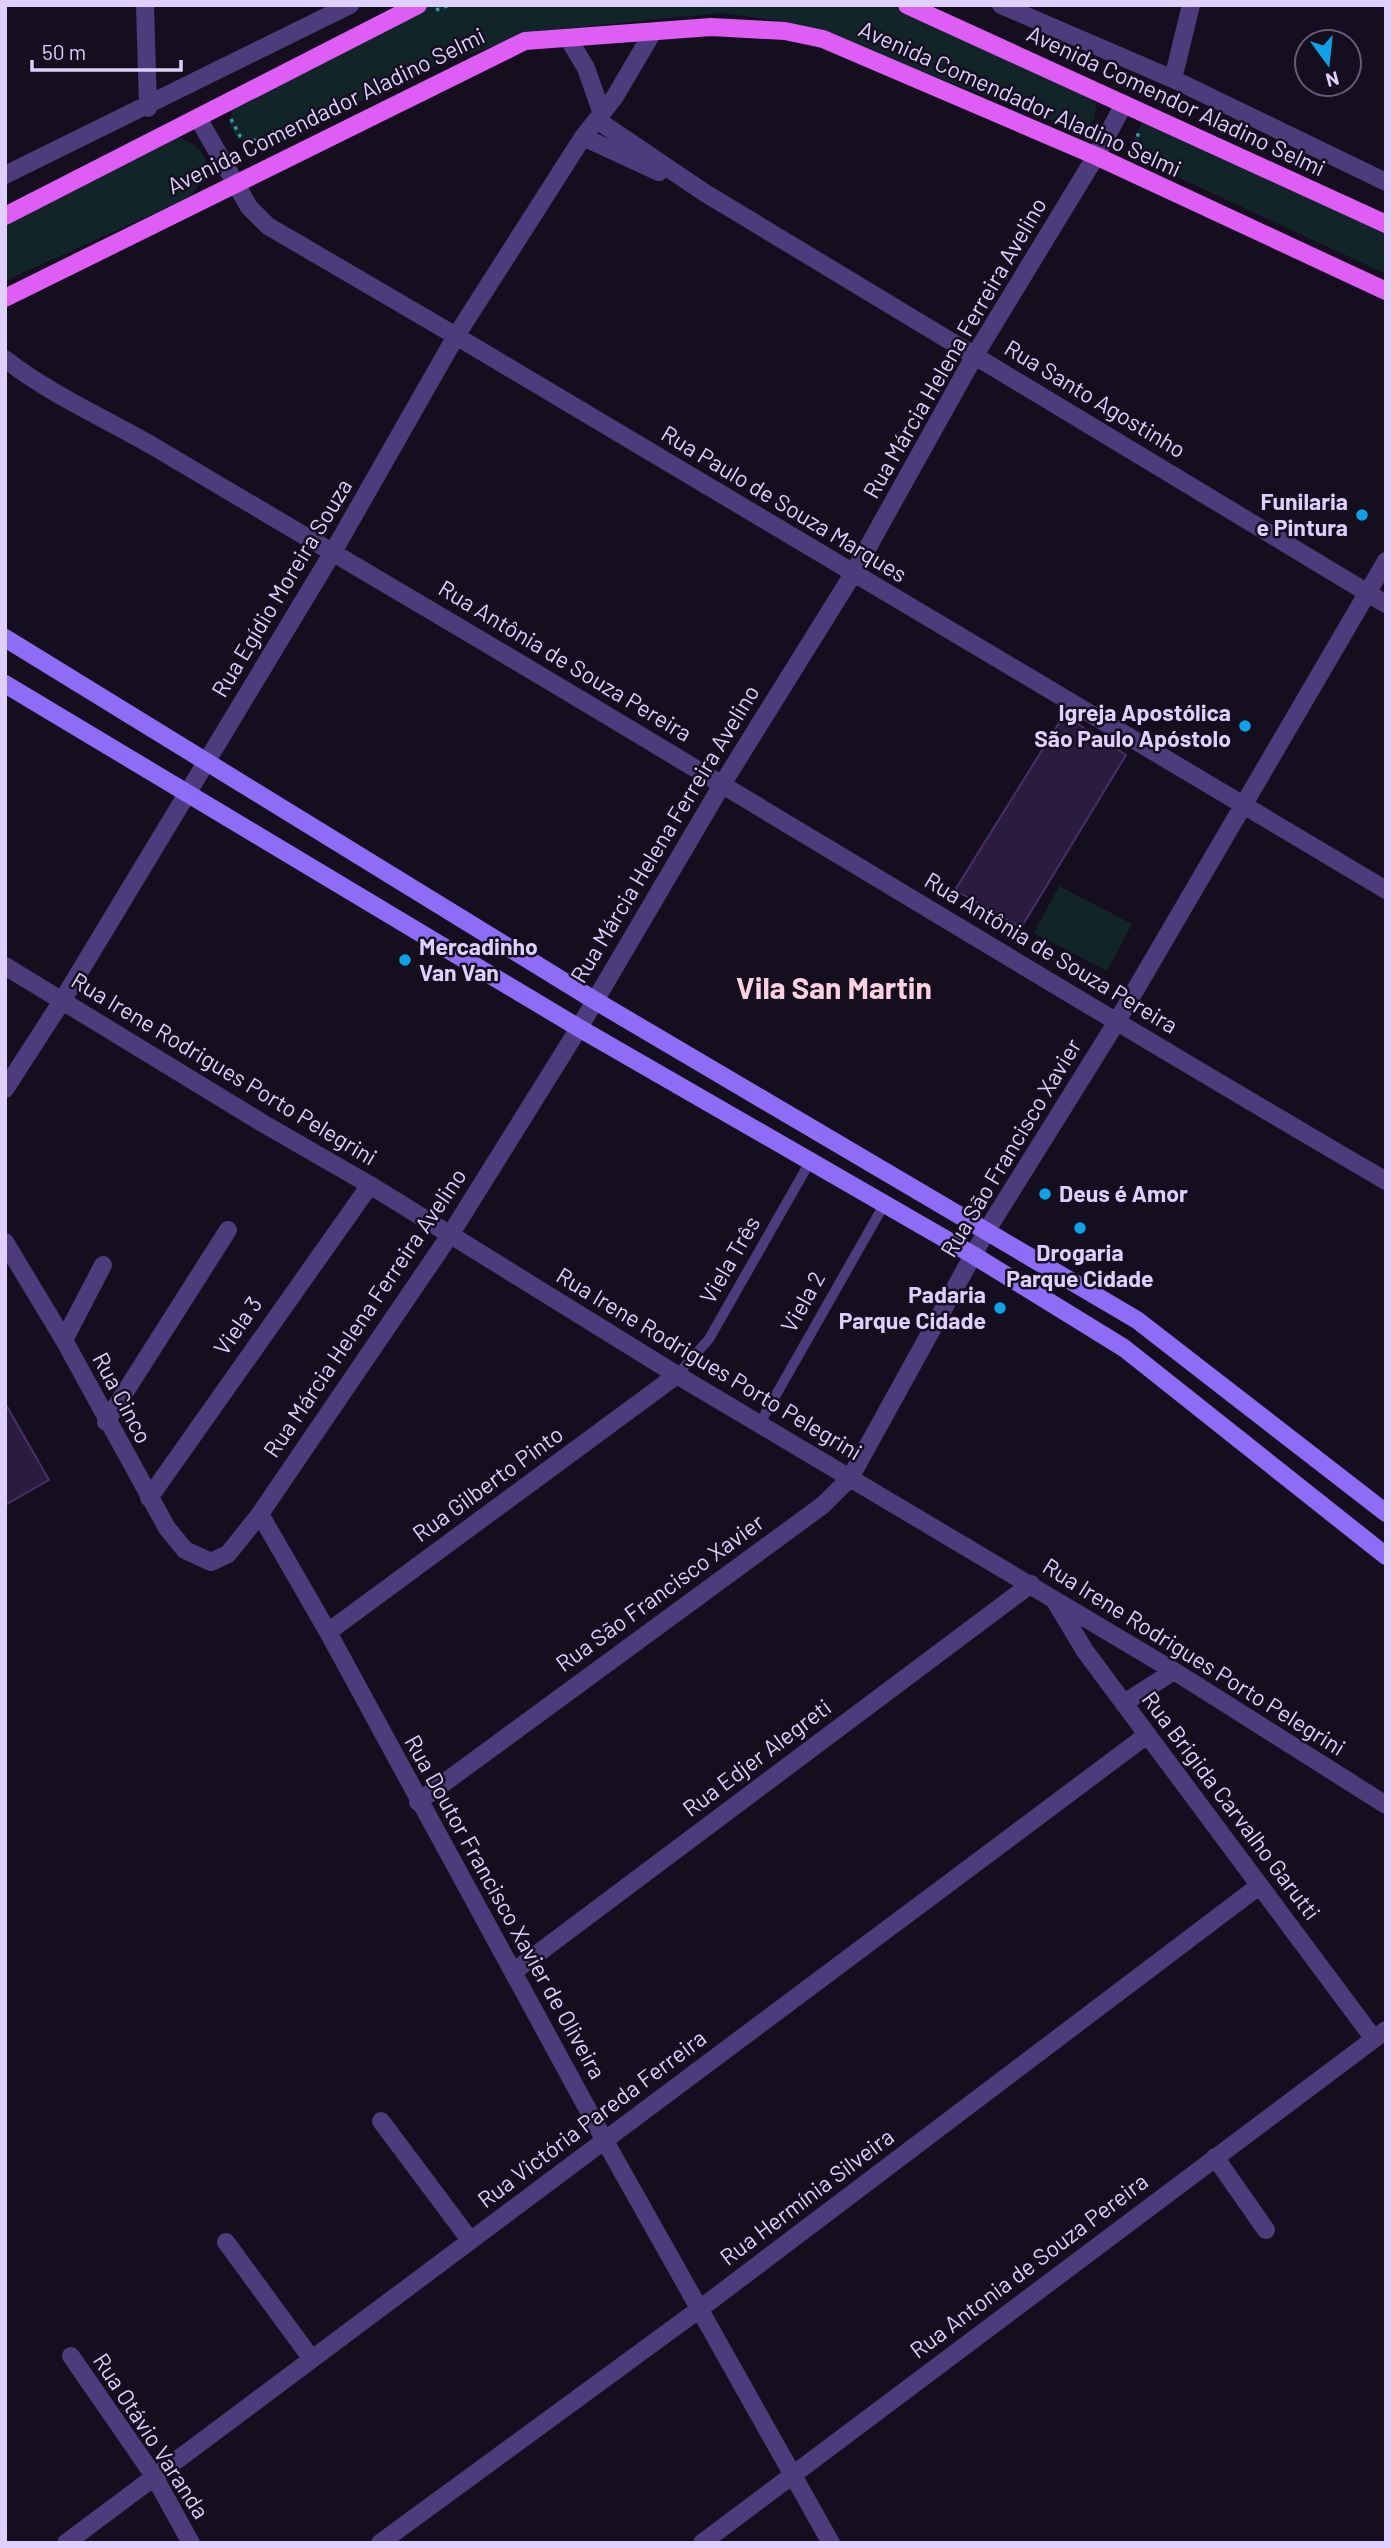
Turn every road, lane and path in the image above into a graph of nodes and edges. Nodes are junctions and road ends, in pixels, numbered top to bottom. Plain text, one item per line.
1 (145, 5) edge
2 (350, 5) edge
3 (418, 5) edge
4 (907, 5) edge
5 (1001, 5) edge
6 (1191, 5) edge
7 (653, 32) junction
8 (568, 38) junction
9 (1173, 79) junction
10 (1124, 104) junction
11 (148, 107) junction
12 (599, 117) junction
13 (198, 118) junction
14 (1142, 122) dead end
15 (583, 137) junction
16 (1096, 156) junction
17 (1132, 156) dead end
18 (5, 175) edge
19 (1386, 182) edge
20 (236, 183) junction
21 (705, 193) junction
22 (5, 216) edge
23 (1386, 224) edge
24 (1386, 292) edge
25 (5, 298) edge
26 (456, 335) junction
27 (975, 355) junction
28 (5, 359) edge
29 (333, 552) junction
30 (1386, 561) edge
31 (853, 575) junction
32 (1367, 593) junction
33 (1386, 604) edge
34 (5, 638) edge
35 (5, 684) edge
36 (206, 762) junction
37 (723, 783) junction
38 (187, 792) junction
39 (1241, 806) junction
40 (1386, 890) edge
41 (5, 966) edge
42 (594, 1000) junction
43 (62, 1001) junction
44 (1116, 1023) junction
45 (579, 1028) junction
46 (5, 1089) edge
47 (810, 1160) junction
48 (1386, 1181) edge
49 (370, 1185) junction
50 (885, 1203) junction
51 (228, 1230) dead end
52 (987, 1230) junction
53 (450, 1235) junction
54 (5, 1242) edge
55 (973, 1255) junction
56 (103, 1265) dead end
57 (64, 1340) junction
58 (677, 1375) junction
59 (106, 1422) junction
60 (760, 1423) junction
61 (850, 1478) junction
62 (149, 1498) junction
63 (1386, 1513) edge
64 (260, 1514) junction
65 (1386, 1556) edge
66 (211, 1562) joint
67 (1031, 1584) junction
68 (1053, 1598) junction
69 (328, 1632) junction
70 (1174, 1671) junction
71 (1124, 1703) junction
72 (1147, 1735) junction
73 (418, 1802) junction
74 (1386, 1805) edge
75 (1259, 1886) junction
76 (513, 1972) junction
77 (1380, 2035) edge
78 (381, 2121) dead end
79 (606, 2141) junction
80 (1216, 2157) junction
81 (1266, 2230) dead end
82 (470, 2241) junction
83 (226, 2242) dead end
84 (701, 2308) junction
85 (71, 2356) dead end
86 (311, 2358) junction
87 (793, 2474) junction
88 (154, 2476) junction
89 (66, 2543) edge
90 (191, 2543) edge
91 (380, 2543) edge
92 (702, 2543) edge
93 (831, 2543) edge

1 - 11 street
2 - 11 street
3 - 13 main road
4 - 10 main road, Avenida Comendor Aladino Selmi
5 - 9 street
6 - 9 street
7 - 8 main road, Avenida Comendador Aladino Selmi
7 - 12 street, Rua Egídio Moreira Souza
7 - 16 main road, Avenida Comendador Aladino Selmi
8 - 12 street
8 - 20 main road, Avenida Comendador Aladino Selmi
9 - 19 street
10 - 16 street, Rua Márcia Helena Ferreira Avelino
10 - 23 main road, Avenida Comendor Aladino Selmi
11 - 18 street
12 - 15 street, Rua Egídio Moreira Souza
12 - 21 street, Rua Santo Agostinho
13 - 20 street, Rua Paulo de Souza Marques
13 - 22 main road
14 - 17 path
15 - 21 street, Rua Santo Agostinho
15 - 26 street, Rua Egídio Moreira Souza
16 - 24 main road, Avenida Comendador Aladino Selmi
16 - 27 street, Rua Márcia Helena Ferreira Avelino
20 - 25 main road, Avenida Comendador Aladino Selmi
20 - 26 street, Rua Paulo de Souza Marques
21 - 27 street, Rua Santo Agostinho
26 - 29 street, Rua Egídio Moreira Souza
26 - 31 street, Rua Paulo de Souza Marques
27 - 31 street, Rua Márcia Helena Ferreira Avelino
27 - 32 street, Rua Santo Agostinho
28 - 29 street, Rua Antônia de Souza Pereira
29 - 36 street, Rua Egídio Moreira Souza
29 - 37 street, Rua Antônia de Souza Pereira
30 - 32 street, Rua São Francisco Xavier
31 - 37 street, Rua Márcia Helena Ferreira Avelino
31 - 39 street, Rua Paulo de Souza Marques
32 - 33 street, Rua Santo Agostinho
32 - 39 street, Rua São Francisco Xavier
34 - 36 main road
35 - 38 main road
36 - 38 street, Rua Egídio Moreira Souza
36 - 42 main road
37 - 42 street, Rua Márcia Helena Ferreira Avelino
37 - 44 street, Rua Antônia de Souza Pereira
38 - 43 street, Rua Egídio Moreira Souza
38 - 45 main road
39 - 40 street, Rua Paulo de Souza Marques
39 - 44 street, Rua São Francisco Xavier
41 - 43 street, Rua Irene Rodrigues Porto Pelegrini
42 - 45 street, Rua Márcia Helena Ferreira Avelino
42 - 52 main road
43 - 46 street, Rua Egídio Moreira Souza
43 - 49 street, Rua Irene Rodrigues Porto Pelegrini
44 - 48 street, Rua Antônia de Souza Pereira
44 - 52 street, Rua São Francisco Xavier
45 - 47 main road
45 - 53 street, Rua Márcia Helena Ferreira Avelino
47 - 50 main road
47 - 58 lane, Viela Três
49 - 53 street, Rua Irene Rodrigues Porto Pelegrini
49 - 62 street, Viela 3
50 - 55 main road
50 - 60 lane, Viela 2
51 - 59 street
52 - 55 street, Rua São Francisco Xavier
52 - 63 main road
53 - 58 street, Rua Irene Rodrigues Porto Pelegrini
53 - 64 street, Rua Márcia Helena Ferreira Avelino
54 - 57 street, Rua Cinco
55 - 61 street, Rua São Francisco Xavier
55 - 65 main road
56 - 57 street
57 - 59 street, Rua Cinco
58 - 60 street, Rua Irene Rodrigues Porto Pelegrini
58 - 69 street, Rua Gilberto Pinto
59 - 62 street, Rua Cinco
60 - 61 street, Rua Irene Rodrigues Porto Pelegrini
61 - 67 street, Rua Irene Rodrigues Porto Pelegrini
61 - 73 street, Rua São Francisco Xavier
62 - 66 street, Rua Cinco
64 - 66 street, Rua Márcia Helena Ferreira Avelino
64 - 69 street, Rua Doutor Francisco Xavier de Oliveira
67 - 68 street, Rua Irene Rodrigues Porto Pelegrini
67 - 76 street, Rua Edjer Alegreti
68 - 70 street, Rua Irene Rodrigues Porto Pelegrini
68 - 71 street, Rua Brigida Carvalho Garutti
69 - 73 street, Rua Doutor Francisco Xavier de Oliveira
70 - 71 street
70 - 74 street, Rua Irene Rodrigues Porto Pelegrini
71 - 72 street, Rua Brigida Carvalho Garutti
72 - 75 street, Rua Brigida Carvalho Garutti
72 - 79 street, Rua Victória Pareda Ferreira
73 - 76 street, Rua Doutor Francisco Xavier de Oliveira
75 - 77 street, Rua Brigida Carvalho Garutti
75 - 84 street, Rua Hermínia Silveira
76 - 79 street, Rua Doutor Francisco Xavier de Oliveira
77 - 80 street, Rua Antonia de Souza Pereira
78 - 82 street
79 - 82 street, Rua Victória Pareda Ferreira
79 - 84 street, Rua Doutor Francisco Xavier de Oliveira
80 - 81 street
80 - 87 street, Rua Antonia de Souza Pereira
82 - 86 street, Rua Victória Pareda Ferreira
83 - 86 street
84 - 87 street, Rua Doutor Francisco Xavier de Oliveira
84 - 91 street, Rua Hermínia Silveira
85 - 88 street, Rua Otávio Varanda
86 - 88 street, Rua Victória Pareda Ferreira
87 - 92 street, Rua Antonia de Souza Pereira
87 - 93 street, Rua Doutor Francisco Xavier de Oliveira
88 - 89 street, Rua Victória Pareda Ferreira
88 - 90 street, Rua Otávio Varanda

